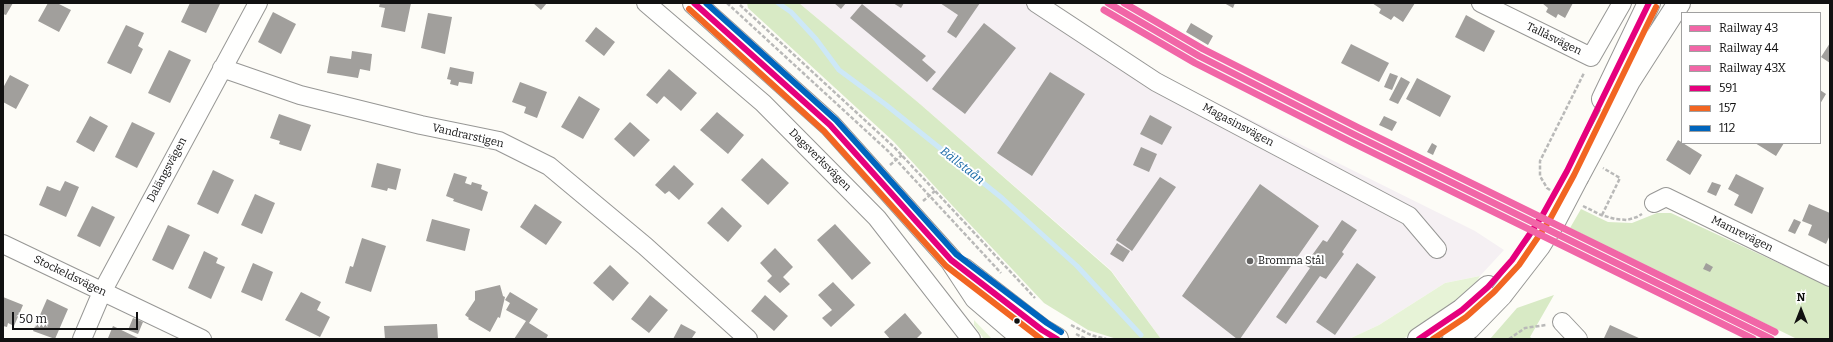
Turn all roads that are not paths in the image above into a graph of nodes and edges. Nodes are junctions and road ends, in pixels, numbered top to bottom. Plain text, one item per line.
1 (258, 3) edge
2 (646, 3) edge
3 (1036, 3) edge
4 (1481, 3) edge
5 (1622, 3) edge
6 (1649, 3) edge
7 (1679, 3) edge
8 (702, 5) edge
9 (222, 68) junction
10 (1572, 174) junction
11 (1654, 203) dead end
12 (3, 244) edge
13 (1437, 249) dead end
14 (951, 260) junction
15 (1830, 277) edge
16 (1494, 291) junction
17 (102, 292) junction
18 (1562, 322) road end
19 (1065, 331) edge
20 (82, 339) edge
21 (202, 339) edge
22 (748, 339) edge
23 (971, 339) edge
24 (1024, 339) edge
25 (1419, 339) edge
26 (1454, 339) edge
27 (1578, 339) edge

1 - 9 street, Dalängsvägen
2 - 23 street, Dagsverksvägen
3 - 13 street, Magasinsvägen
4 - 5 street, Tallåsvägen
6 - 10 street
7 - 10 street
8 - 14 street
9 - 17 street, Dalängsvägen
9 - 22 street, Vandrarstigen
10 - 16 street
11 - 15 street, Mamrevägen
12 - 17 street, Stockeldsvägen
14 - 19 street
14 - 24 street
16 - 25 street
16 - 26 street
17 - 20 street, Dalängsvägen
17 - 21 street, Stockeldsvägen
18 - 27 street

